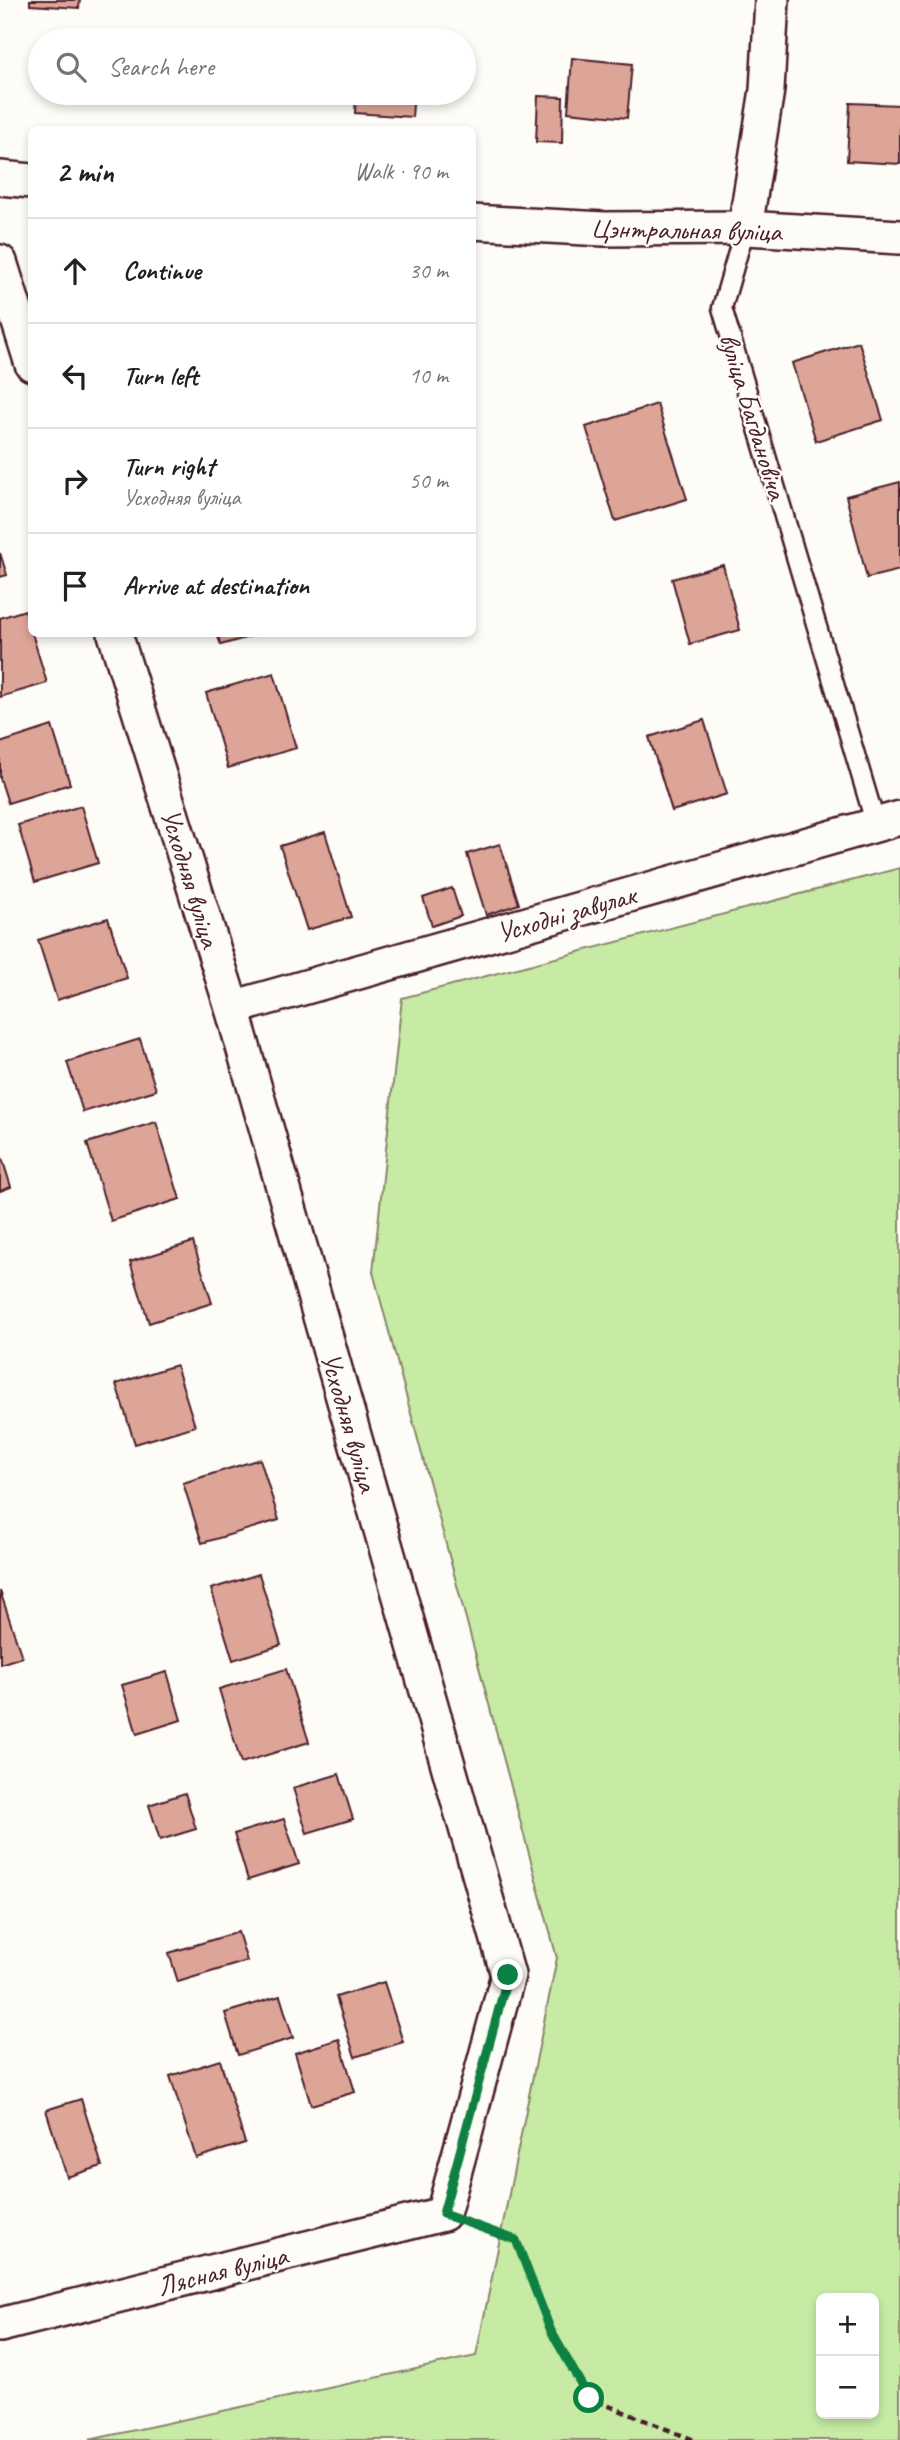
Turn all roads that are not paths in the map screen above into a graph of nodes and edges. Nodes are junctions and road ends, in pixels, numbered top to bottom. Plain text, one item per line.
1 (772, 0) edge
2 (0, 178) edge
3 (28, 181) edge
4 (476, 222) edge
5 (745, 228) junction
6 (900, 237) edge
7 (0, 262) edge
8 (28, 351) edge
9 (117, 637) edge
10 (888, 821) edge
11 (232, 1008) junction
12 (443, 2214) joint
13 (0, 2325) edge

1 - 5 street, вуліца Багдановіча
2 - 3 street
4 - 5 street, Цэнтральная вуліца
5 - 6 street, Цэнтральная вуліца
5 - 10 lane, вуліца Багдановіча
7 - 8 street
9 - 11 street, Усходняя вуліца
10 - 11 street, Усходні завулак
11 - 12 street, Усходняя вуліца
12 - 13 street, Лясная вуліца

